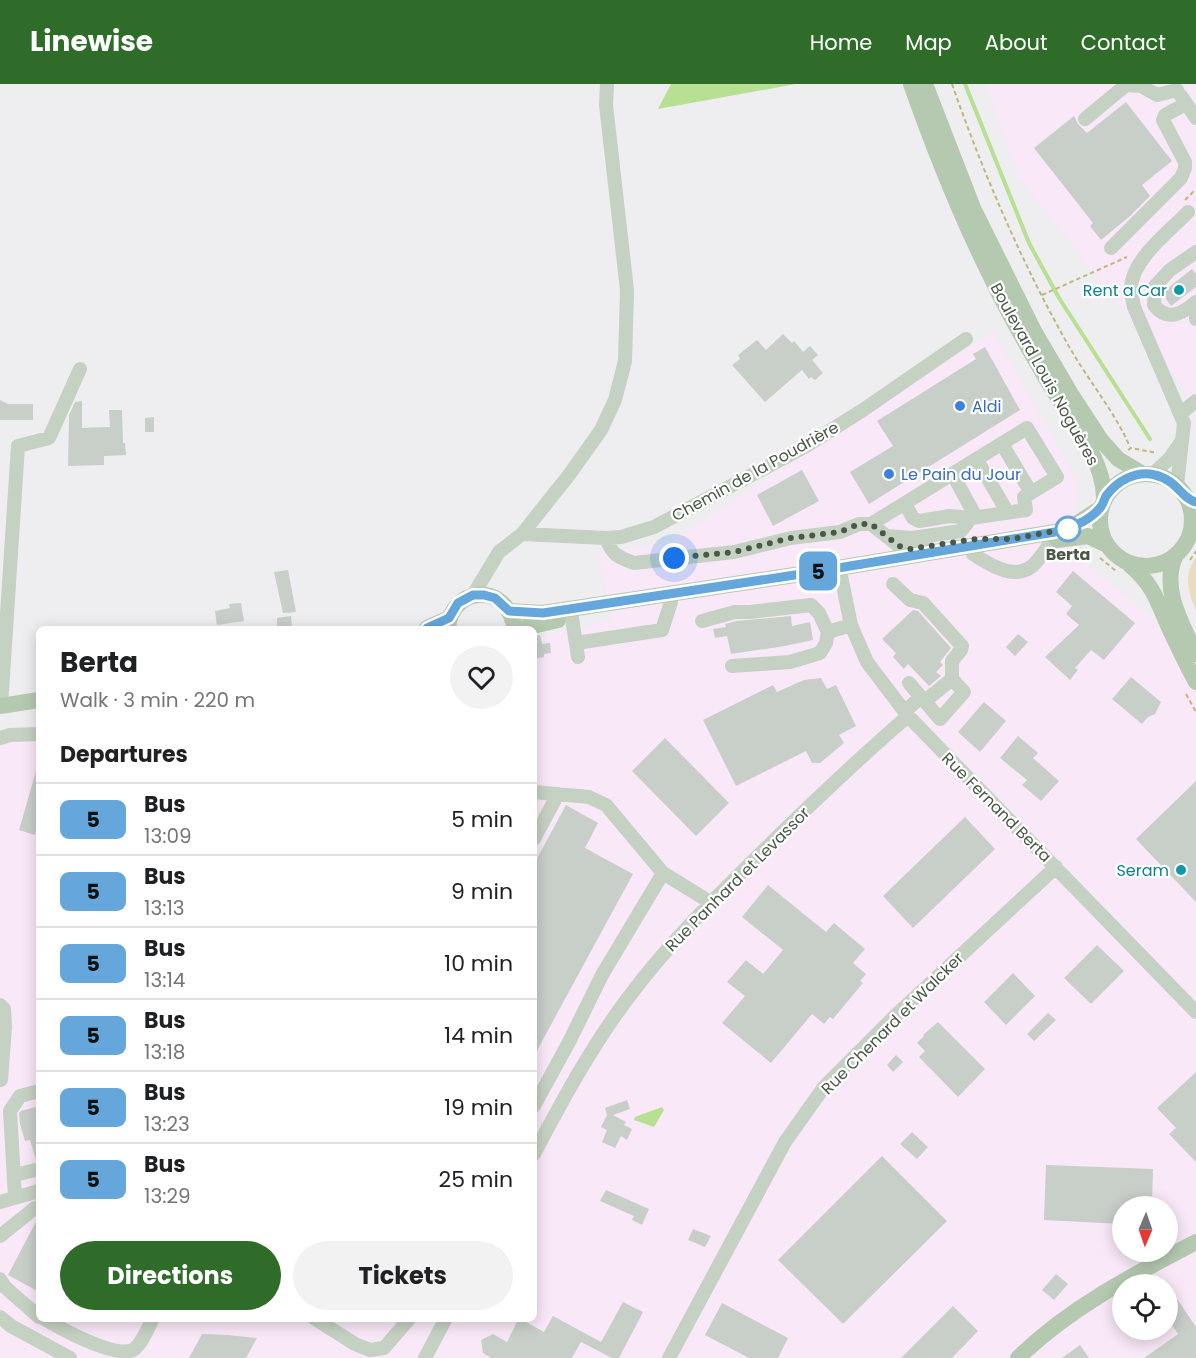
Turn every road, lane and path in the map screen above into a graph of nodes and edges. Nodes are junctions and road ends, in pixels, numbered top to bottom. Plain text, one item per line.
1 (607, 84) edge
2 (911, 84) edge
3 (925, 84) edge
4 (952, 84) edge
5 (1176, 87) edge
6 (1186, 104) junction
7 (1085, 118) dead end
8 (1196, 118) edge
9 (1193, 207) edge
10 (1111, 248) dead end
11 (1196, 252) edge
12 (1065, 285) dead end
13 (1042, 295) junction
14 (1196, 302) edge
15 (966, 339) dead end
16 (81, 369) dead end
17 (1196, 401) edge
18 (1180, 414) junction
19 (1182, 440) junction
20 (1002, 444) junction
21 (1131, 448) dead end
22 (977, 460) junction
23 (1148, 474) junction
24 (952, 475) junction
25 (1177, 485) junction
26 (1030, 492) junction
27 (1192, 501) edge
28 (1102, 503) junction
29 (905, 504) junction
30 (1006, 513) junction
31 (974, 517) junction
32 (871, 524) junction
33 (1194, 530) edge
34 (522, 534) junction
35 (886, 536) junction
36 (606, 538) junction
37 (1013, 539) junction
38 (1053, 540) junction
39 (1102, 550) junction
40 (1196, 551) edge
41 (973, 554) junction
42 (1181, 560) junction
43 (492, 567) junction
44 (1127, 570) junction
45 (841, 576) junction
46 (893, 584) dead end
47 (473, 595) junction
48 (495, 598) junction
49 (671, 602) junction
50 (509, 611) junction
51 (572, 618) junction
52 (702, 621) dead end
53 (448, 623) edge
54 (851, 625) junction
55 (513, 626) edge
56 (531, 626) edge
57 (828, 632) junction
58 (1196, 654) edge
59 (732, 666) dead end
60 (952, 679) junction
61 (909, 683) dead end
62 (1190, 685) edge
63 (923, 699) junction
64 (36, 700) edge
65 (0, 706) edge
66 (1196, 712) edge
67 (906, 714) junction
68 (36, 734) edge
69 (0, 738) edge
70 (537, 792) edge
71 (558, 794) junction
72 (537, 833) edge
73 (1056, 867) junction
74 (663, 873) junction
75 (710, 902) junction
76 (0, 1005) edge
77 (1196, 1012) edge
78 (1, 1080) edge
79 (36, 1092) edge
80 (537, 1101) edge
81 (537, 1150) edge
82 (36, 1170) edge
83 (15, 1175) junction
84 (36, 1192) edge
85 (15, 1197) junction
86 (0, 1202) edge
87 (36, 1208) edge
88 (0, 1236) edge
89 (1196, 1242) edge
90 (0, 1279) edge
91 (36, 1314) edge
92 (0, 1317) edge
93 (49, 1322) edge
94 (151, 1322) edge
95 (320, 1322) edge
96 (407, 1322) edge
97 (444, 1322) edge
98 (87, 1342) junction
99 (70, 1358) edge
100 (79, 1358) edge
101 (425, 1358) edge
102 (669, 1358) edge
103 (1018, 1358) edge

1 - 34 street
2 - 28 main road, Boulevard Louis Noguères
3 - 23 main road, Boulevard Louis Noguères
4 - 13 path
5 - 6 street
5 - 7 street
6 - 8 street
6 - 10 street
9 - 18 street
11 - 14 street
12 - 13 path
13 - 21 path
15 - 36 street, Chemin de la Poudrière
16 - 65 street
17 - 18 street
18 - 19 street
19 - 23 street
19 - 25 street
20 - 22 street
20 - 26 street
20 - 26 street
22 - 24 street
22 - 30 street
23 - 25 main road
23 - 28 main road
24 - 29 street
24 - 31 street
25 - 27 main road
26 - 30 street
27 - 33 main road
28 - 37 main road
28 - 39 main road
29 - 31 street
29 - 32 street
30 - 31 street
31 - 35 street
32 - 35 street
32 - 36 street
33 - 42 main road
34 - 36 street, Chemin de la Poudrière
34 - 43 street
35 - 37 street
37 - 50 main road
38 - 39 main road
38 - 41 main road
38 - 41 street
39 - 44 path
39 - 44 main road
40 - 42 path
41 - 45 main road
42 - 44 main road
42 - 58 main road
43 - 47 street
43 - 48 street
44 - 62 main road
45 - 49 main road
45 - 54 street, Rue Fernand Berta
46 - 60 street
47 - 48 main road
47 - 53 main road
48 - 50 main road
49 - 51 main road
49 - 51 street
50 - 55 main road
51 - 56 main road
52 - 57 street
54 - 57 street
54 - 67 street, Rue Fernand Berta
57 - 59 street
60 - 63 street, Rue Panhard et Levassor
60 - 63 street
61 - 63 street
62 - 66 path
63 - 67 street, Rue Panhard et Levassor
64 - 65 main road
67 - 73 street, Rue Fernand Berta
67 - 75 street, Rue Panhard et Levassor
68 - 69 street
70 - 71 street
71 - 72 street
71 - 74 street
73 - 77 street, Rue Fernand Berta
73 - 102 street, Rue Chenard et Walcker
74 - 75 street
74 - 80 street
75 - 81 street, Rue Panhard et Levassor
76 - 78 street
79 - 83 street
82 - 83 street
83 - 85 street
84 - 85 street
85 - 86 street
87 - 88 street
89 - 103 main road
90 - 91 street
92 - 99 street
93 - 98 street
94 - 98 street
95 - 96 street
97 - 101 street
98 - 100 street

